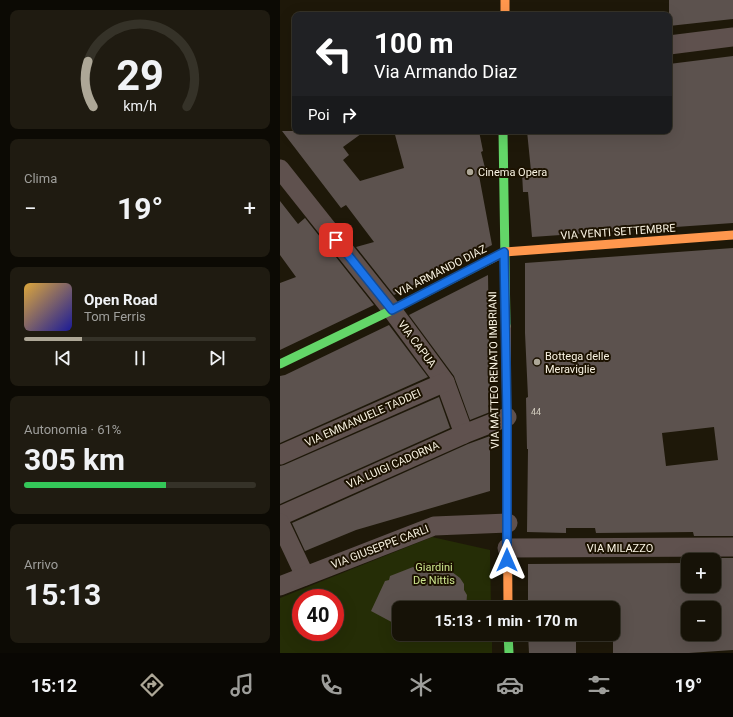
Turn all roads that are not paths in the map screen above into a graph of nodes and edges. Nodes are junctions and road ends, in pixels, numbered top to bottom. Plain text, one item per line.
1 (505, 0) edge
2 (505, 12) edge
3 (733, 37) edge
4 (672, 45) edge
5 (503, 134) edge
6 (280, 169) edge
7 (733, 235) edge
8 (504, 252) junction
9 (392, 310) junction
10 (280, 364) edge
11 (446, 382) junction
12 (507, 417) junction
13 (464, 434) junction
14 (280, 455) edge
15 (280, 516) edge
16 (280, 523) edge
17 (508, 523) junction
18 (733, 547) edge
19 (507, 548) junction
20 (305, 576) junction
21 (280, 586) edge
22 (508, 601) edge
23 (508, 641) edge
24 (508, 653) edge

1 - 2 street
3 - 4 street
5 - 8 street, VIA MATTEO RENATO IMBRIANI
6 - 9 street, VIA CAPUA
7 - 8 street, VIA VENTI SETTEMBRE
8 - 9 street, VIA ARMANDO DIAZ
8 - 12 street, VIA MATTEO RENATO IMBRIANI
9 - 10 street, VIA ARMANDO DIAZ
9 - 11 street, VIA CAPUA
11 - 13 street, VIA CAPUA
11 - 14 street, VIA EMMANUELE TADDEI
12 - 13 street, VIA LUIGI CADORNA
12 - 17 street, VIA MATTEO RENATO IMBRIANI
13 - 15 street, VIA LUIGI CADORNA
16 - 20 street
17 - 19 street, VIA MATTEO RENATO IMBRIANI
17 - 20 street, VIA GIUSEPPE CARLI
18 - 19 street, VIA MILAZZO
19 - 22 street, VIA MATTEO RENATO IMBRIANI
20 - 21 street, VIA GIUSEPPE CARLI
23 - 24 street

